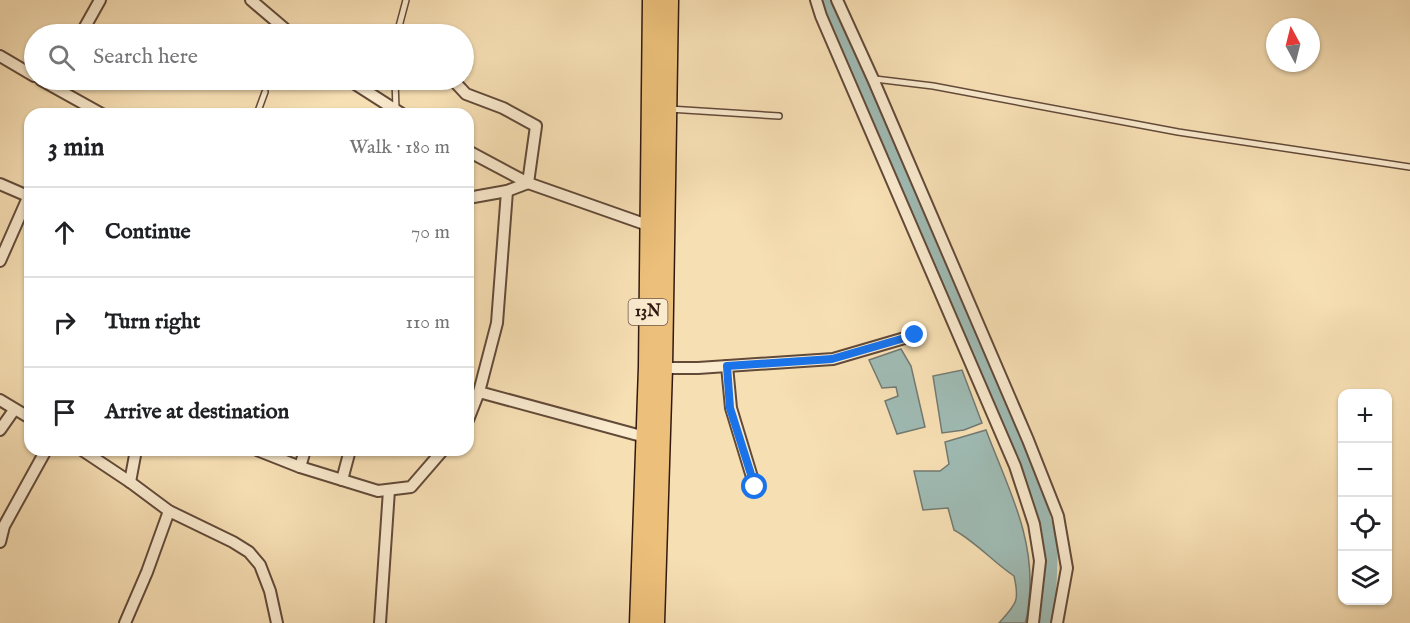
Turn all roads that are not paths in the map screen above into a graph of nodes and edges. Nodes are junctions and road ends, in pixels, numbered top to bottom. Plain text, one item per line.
1 (100, 0) edge
2 (251, 0) edge
3 (406, 0) edge
4 (652, 0) edge
5 (669, 0) edge
6 (816, 0) edge
7 (837, 0) edge
8 (87, 24) edge
9 (279, 24) edge
10 (400, 24) edge
11 (0, 56) edge
12 (24, 70) edge
13 (873, 79) junction
14 (67, 90) edge
15 (365, 90) edge
16 (396, 90) edge
17 (462, 90) edge
18 (265, 92) dead end
19 (83, 108) edge
20 (259, 108) edge
21 (393, 108) edge
22 (398, 108) edge
23 (668, 109) junction
24 (778, 116) dead end
25 (474, 154) edge
26 (1410, 167) edge
27 (528, 183) junction
28 (0, 184) edge
29 (507, 191) junction
30 (24, 193) edge
31 (474, 197) edge
32 (24, 206) edge
33 (657, 228) junction
34 (0, 261) edge
35 (915, 335) dead end
36 (727, 366) junction
37 (663, 368) junction
38 (479, 392) junction
39 (0, 400) edge
40 (474, 405) edge
41 (14, 410) junction
42 (24, 415) edge
43 (0, 429) edge
44 (645, 437) junction
45 (43, 456) edge
46 (91, 456) edge
47 (135, 456) edge
48 (272, 456) edge
49 (303, 456) edge
50 (348, 456) edge
51 (438, 456) edge
52 (300, 467) junction
53 (342, 480) junction
54 (130, 482) junction
55 (755, 487) dead end
56 (389, 490) junction
57 (169, 511) junction
58 (0, 542) edge
59 (125, 623) edge
60 (277, 623) edge
61 (380, 623) edge
62 (639, 623) edge
63 (655, 623) edge
64 (1033, 623) edge
65 (1058, 623) edge

1 - 8 street
2 - 9 street
3 - 10 lane
4 - 33 highway, 13N
5 - 23 highway, 13N
6 - 64 street
7 - 13 street
11 - 12 street
13 - 26 lane
13 - 65 street
14 - 19 street
15 - 21 street
16 - 22 lane
17 - 27 street
18 - 20 lane
23 - 24 lane
23 - 33 highway, 13N
25 - 27 street
27 - 29 street
27 - 33 street
28 - 30 street
29 - 31 street
29 - 38 street
32 - 34 street
33 - 37 highway, 13N
33 - 44 highway, 13N
35 - 36 street
36 - 37 street
36 - 55 street
37 - 63 highway, 13N
38 - 40 street
38 - 44 street
39 - 41 street
41 - 42 street
41 - 43 street
44 - 62 highway, 13N
45 - 58 street
46 - 54 street
47 - 54 street
48 - 52 street
49 - 52 street
50 - 53 street
51 - 56 street
52 - 53 street
53 - 56 street
54 - 57 street
56 - 61 street
57 - 59 street
57 - 60 street

